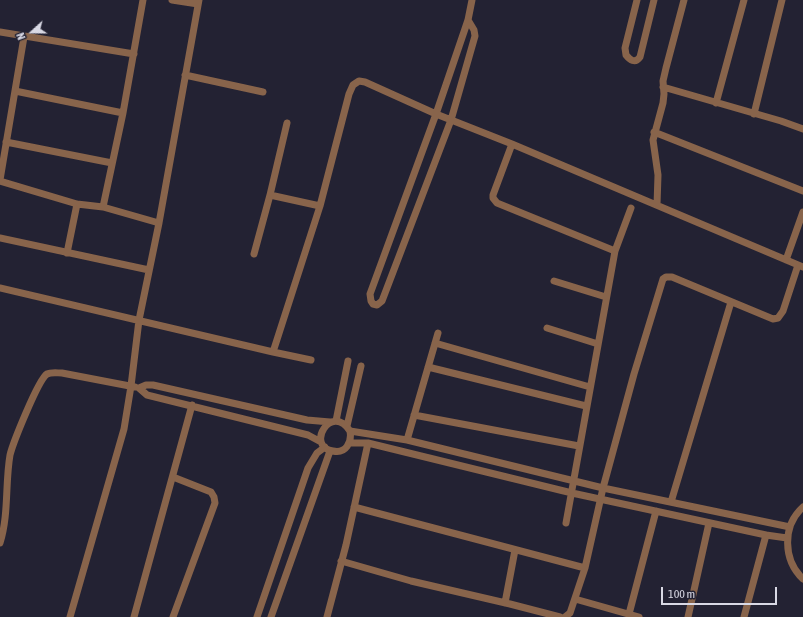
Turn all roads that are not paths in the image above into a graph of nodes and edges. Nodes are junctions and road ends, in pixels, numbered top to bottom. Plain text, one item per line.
1 (143, 0) edge
2 (172, 0) edge
3 (472, 0) edge
4 (637, 0) edge
5 (654, 0) edge
6 (684, 0) edge
7 (744, 0) edge
8 (782, 0) edge
9 (198, 2) edge
10 (468, 20) junction
11 (0, 32) edge
12 (24, 37) junction
13 (134, 54) junction
14 (185, 75) junction
15 (663, 87) junction
16 (15, 90) junction
17 (263, 92) dead end
18 (716, 103) junction
19 (123, 113) junction
20 (436, 114) junction
21 (754, 114) junction
22 (451, 120) junction
23 (287, 123) dead end
24 (803, 129) edge
25 (654, 132) junction
26 (6, 142) junction
27 (512, 144) junction
28 (112, 163) junction
29 (0, 180) edge
30 (803, 191) edge
31 (270, 195) junction
32 (77, 204) junction
33 (657, 205) junction
34 (320, 206) junction
35 (103, 207) junction
36 (631, 208) dead end
37 (803, 212) edge
38 (158, 223) junction
39 (0, 238) edge
40 (615, 251) junction
41 (67, 253) junction
42 (254, 254) dead end
43 (786, 260) junction
44 (801, 266) edge
45 (149, 270) junction
46 (554, 281) dead end
47 (0, 288) edge
48 (606, 297) junction
49 (731, 302) junction
50 (139, 320) junction
51 (547, 328) dead end
52 (438, 333) dead end
53 (435, 343) junction
54 (598, 344) junction
55 (273, 352) junction
56 (311, 360) dead end
57 (348, 361) dead end
58 (361, 366) dead end
59 (428, 367) junction
60 (135, 387) junction
61 (590, 388) junction
62 (192, 405) junction
63 (586, 406) junction
64 (414, 414) junction
65 (333, 422) junction
66 (348, 429) junction
67 (407, 440) junction
68 (350, 443) junction
69 (368, 443) junction
70 (579, 446) junction
71 (325, 447) junction
72 (173, 477) junction
73 (573, 480) junction
74 (603, 488) junction
75 (572, 493) junction
76 (601, 499) junction
77 (671, 502) junction
78 (0, 503) edge
79 (803, 506) edge
80 (7, 507) junction
81 (354, 507) junction
82 (656, 511) junction
83 (566, 523) dead end
84 (709, 523) junction
85 (790, 527) junction
86 (766, 535) junction
87 (787, 538) junction
88 (0, 543) edge
89 (515, 550) junction
90 (341, 561) junction
91 (586, 568) junction
92 (803, 579) edge
93 (575, 599) junction
94 (505, 603) junction
95 (629, 614) junction
96 (70, 617) edge
97 (134, 617) edge
98 (173, 617) edge
99 (257, 617) edge
100 (271, 617) edge
101 (327, 617) edge
102 (560, 617) edge
103 (565, 617) edge
104 (639, 617) edge
105 (688, 617) edge
106 (744, 617) edge

1 - 13 street
2 - 9 street
3 - 10 street
4 - 5 street
6 - 15 street
7 - 18 street
8 - 21 street
9 - 14 street
10 - 20 street
10 - 22 street
11 - 12 street
12 - 13 street
12 - 16 street
13 - 19 street
14 - 17 street
14 - 38 street
15 - 18 street
15 - 25 street
16 - 19 street
16 - 26 street
18 - 21 street
19 - 28 street
20 - 22 street
20 - 22 street
20 - 34 street
21 - 24 street
22 - 27 street
23 - 31 street
25 - 30 street
25 - 33 street
26 - 28 street
26 - 29 street
27 - 33 street
27 - 40 street
28 - 35 street
29 - 32 street
31 - 34 street
31 - 42 street
32 - 35 street
32 - 41 street
33 - 43 street
34 - 55 street
35 - 38 street
36 - 40 street
37 - 43 street
38 - 45 street
39 - 41 street
40 - 48 street
41 - 45 street
43 - 44 street
44 - 49 street
45 - 50 street
46 - 48 street
47 - 50 street
48 - 54 street
49 - 74 street
49 - 77 street
50 - 55 street
50 - 60 street
51 - 54 street
52 - 53 street
53 - 59 street
53 - 61 street
54 - 61 street
55 - 56 street
57 - 65 street
58 - 66 street
59 - 63 street
59 - 64 street
60 - 62 street
60 - 65 street
60 - 80 street
60 - 96 street
61 - 63 street
62 - 71 street
62 - 72 street
63 - 70 street
64 - 67 street
64 - 70 street
65 - 66 street
65 - 71 street
66 - 67 street
66 - 68 street
67 - 73 street
68 - 69 street
68 - 71 street
69 - 75 street
69 - 81 street
70 - 73 street
71 - 99 street
71 - 100 street
72 - 97 street
72 - 98 street
73 - 74 street
73 - 75 street
74 - 76 street
74 - 77 street
75 - 76 street
75 - 83 street
76 - 82 street
76 - 91 street
77 - 85 street
78 - 80 street
79 - 85 street
80 - 88 street
81 - 89 street
81 - 90 street
82 - 84 street
82 - 95 street
84 - 86 street
84 - 105 street
85 - 87 street
86 - 87 street
86 - 106 street
87 - 92 street
89 - 91 street
89 - 94 street
90 - 94 street
90 - 101 street
91 - 93 street
93 - 95 street
93 - 103 street
94 - 102 street
95 - 104 street

